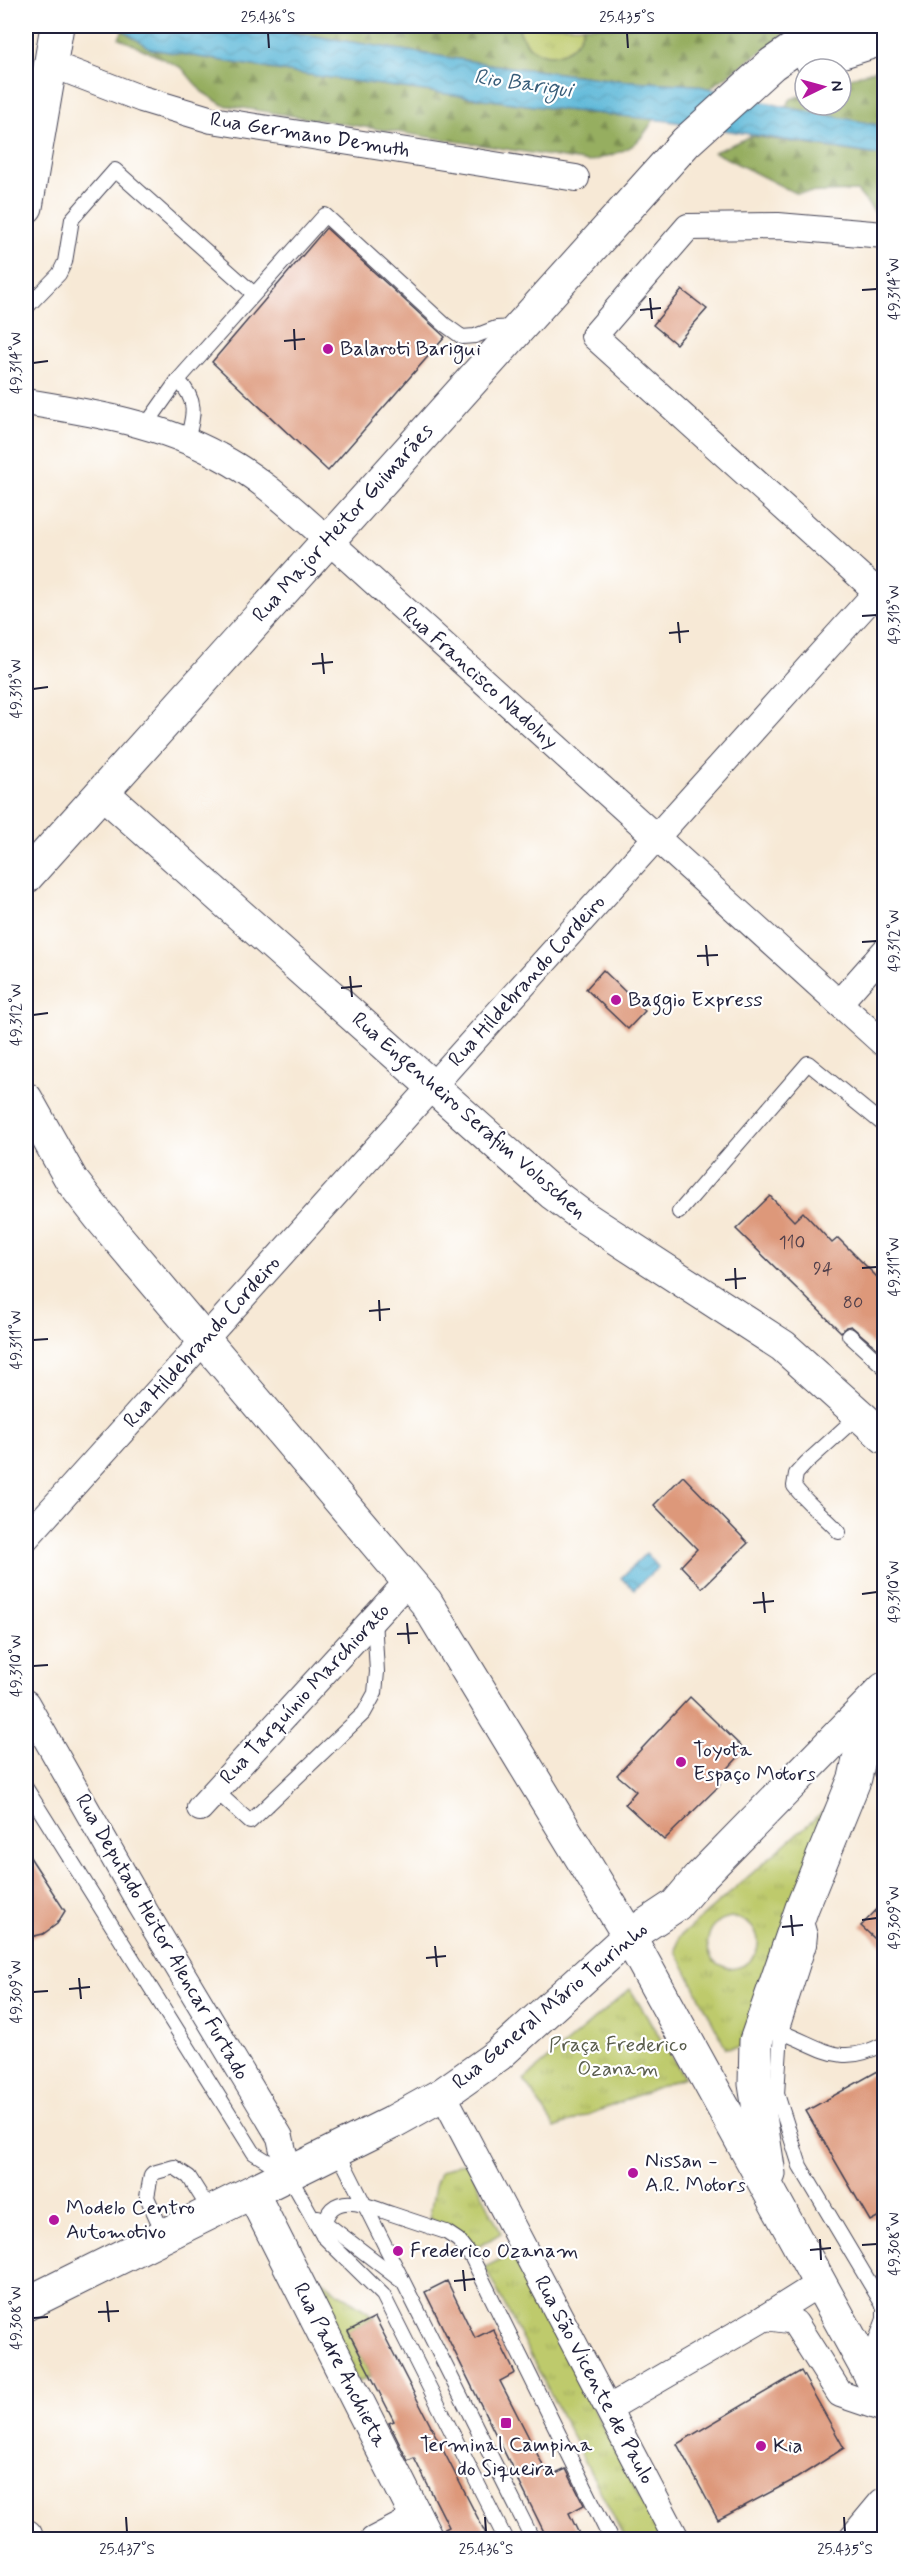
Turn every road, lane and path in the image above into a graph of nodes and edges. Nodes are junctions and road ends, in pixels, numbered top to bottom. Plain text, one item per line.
1 (844, 26) edge
2 (57, 28) edge
3 (885, 38) edge
4 (51, 64) junction
5 (741, 92) junction
6 (35, 103) edge
7 (576, 178) dead end
8 (26, 207) edge
9 (885, 235) edge
10 (254, 293) junction
11 (26, 308) edge
12 (519, 327) junction
13 (178, 380) junction
14 (26, 402) edge
15 (146, 425) junction
16 (187, 440) junction
17 (328, 540) junction
18 (882, 591) edge
19 (102, 792) junction
20 (656, 837) junction
21 (26, 877) edge
22 (885, 952) edge
23 (839, 1003) junction
24 (885, 1044) edge
25 (431, 1088) junction
26 (26, 1099) edge
27 (885, 1125) edge
28 (680, 1212) dead end
29 (849, 1335) dead end
30 (204, 1340) junction
31 (885, 1367) edge
32 (860, 1414) junction
33 (885, 1437) edge
34 (839, 1532) dead end
35 (26, 1538) edge
36 (410, 1580) junction
37 (374, 1618) junction
38 (885, 1689) edge
39 (26, 1703) edge
40 (885, 1716) edge
41 (860, 1755) junction
42 (26, 1788) edge
43 (208, 1799) joint
44 (676, 1905) junction
45 (802, 1908) junction
46 (629, 1936) junction
47 (781, 2032) junction
48 (885, 2044) edge
49 (443, 2094) junction
50 (337, 2150) junction
51 (288, 2174) junction
52 (252, 2192) junction
53 (772, 2197) junction
54 (365, 2205) junction
55 (307, 2208) junction
56 (211, 2212) junction
57 (324, 2222) junction
58 (164, 2235) junction
59 (323, 2236) junction
60 (404, 2283) junction
61 (820, 2283) junction
62 (26, 2304) edge
63 (766, 2318) junction
64 (884, 2319) edge
65 (866, 2366) junction
66 (885, 2400) edge
67 (609, 2408) junction
68 (885, 2409) edge
69 (885, 2504) edge
70 (422, 2528) edge
71 (373, 2540) edge
72 (506, 2540) edge
73 (533, 2540) edge
74 (612, 2540) edge
75 (677, 2540) edge
76 (854, 2540) edge

1 - 5 main road, Rua Major Heitor Guimarães
2 - 4 main road
3 - 5 main road
4 - 6 main road
4 - 7 street, Rua Germano Demuth
5 - 12 main road, Rua Major Heitor Guimarães
6 - 8 main road
9 - 18 street
10 - 11 lane
10 - 12 lane
10 - 13 lane
12 - 17 main road, Rua Major Heitor Guimarães
13 - 15 lane
13 - 16 lane
14 - 15 street, Rua Francisco Nadolny
15 - 16 street, Rua Francisco Nadolny
16 - 17 street, Rua Francisco Nadolny
17 - 19 main road, Rua Major Heitor Guimarães
17 - 20 street, Rua Francisco Nadolny
18 - 20 street, Rua Hildebrando Cordeiro
19 - 21 main road, Rua Major Heitor Guimarães
19 - 25 street, Rua Engenheiro Serafim Voloschen
20 - 23 street, Rua Francisco Nadolny
20 - 25 street, Rua Hildebrando Cordeiro
22 - 23 street
23 - 24 street, Rua Francisco Nadolny
25 - 30 street, Rua Hildebrando Cordeiro
25 - 32 street, Rua Engenheiro Serafim Voloschen
26 - 30 main road
27 - 28 lane
29 - 31 lane
30 - 35 street, Rua Hildebrando Cordeiro
30 - 36 main road
32 - 33 street, Rua Engenheiro Serafim Voloschen
32 - 34 lane
36 - 37 street, Rua Tarquínio Marchiorato
36 - 46 main road
37 - 43 street, Rua Tarquínio Marchiorato
37 - 43 lane
38 - 44 main road, Rua General Mário Tourinho
39 - 51 street, Rua Deputado Heitor Alencar Furtado
40 - 41 main road
41 - 44 main road
41 - 45 main road
42 - 51 lane
44 - 46 main road, Rua General Mário Tourinho
45 - 47 lane
45 - 53 main road
46 - 49 main road, Rua General Mário Tourinho
46 - 53 main road
47 - 48 lane
47 - 64 lane
49 - 50 main road, Rua General Mário Tourinho
49 - 67 street, Rua São Vicente de Paulo
50 - 51 main road, Rua General Mário Tourinho
50 - 54 lane
51 - 52 main road, Rua General Mário Tourinho
51 - 55 lane
52 - 56 main road, Rua General Mário Tourinho
52 - 70 street, Rua Padre Anchieta
53 - 61 main road
54 - 57 lane
54 - 60 lane
54 - 74 lane
55 - 57 lane
55 - 59 lane
56 - 58 main road, Rua General Mário Tourinho
56 - 58 lane
57 - 59 lane
57 - 60 lane
58 - 62 main road, Rua General Mário Tourinho
59 - 72 lane
60 - 73 lane
61 - 63 street
61 - 65 main road
63 - 67 street
63 - 68 street
64 - 65 lane
65 - 66 main road
67 - 75 street, Rua São Vicente de Paulo
69 - 76 street
70 - 71 street

